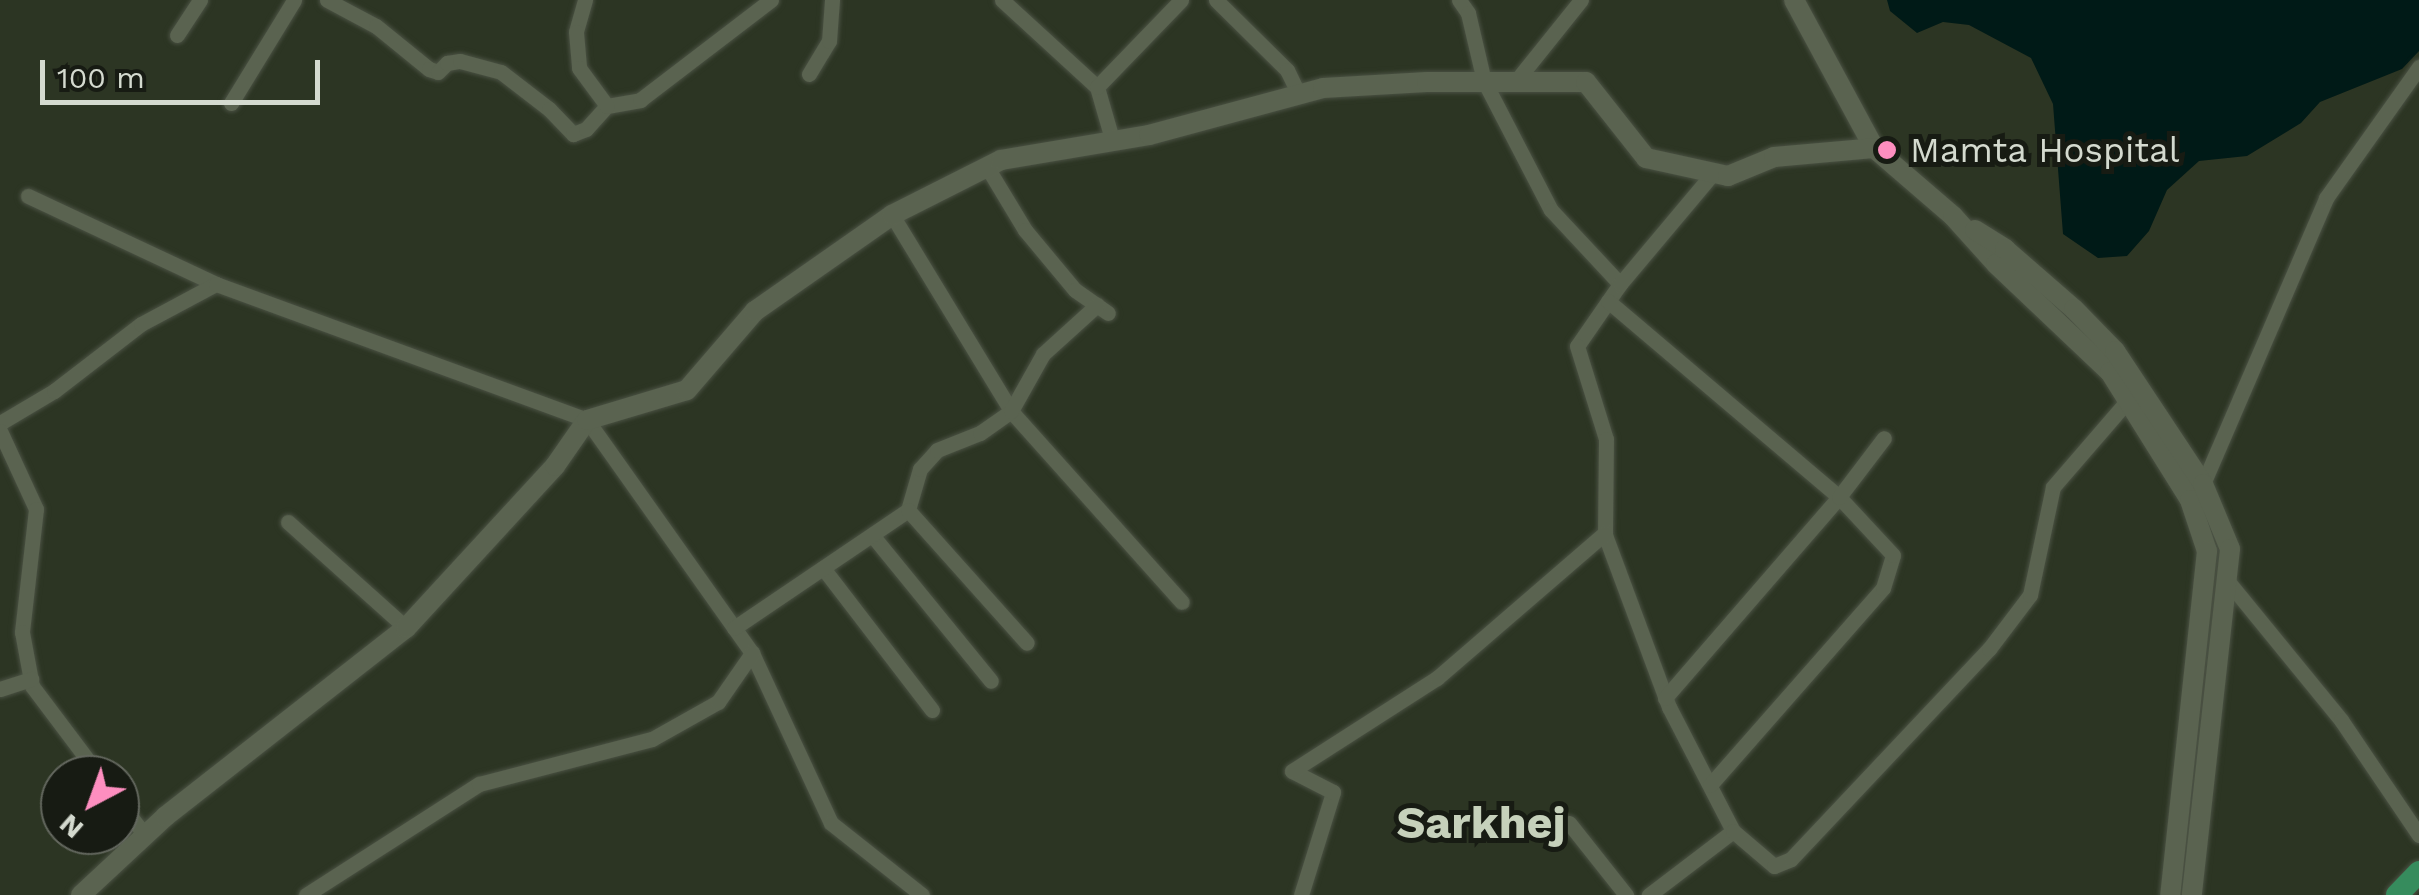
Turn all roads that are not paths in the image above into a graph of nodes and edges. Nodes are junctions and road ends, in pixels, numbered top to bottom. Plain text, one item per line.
1 (200, 0) edge
2 (294, 0) edge
3 (327, 0) edge
4 (585, 0) edge
5 (771, 0) edge
6 (832, 0) edge
7 (1002, 0) edge
8 (1181, 0) edge
9 (1216, 0) edge
10 (1460, 0) edge
11 (1581, 0) edge
12 (1794, 0) edge
13 (178, 35) dead end
14 (2419, 67) edge
15 (809, 74) dead end
16 (1484, 81) junction
17 (1516, 81) junction
18 (1098, 87) junction
19 (1299, 95) junction
20 (230, 103) dead end
21 (607, 106) junction
22 (1112, 139) junction
23 (1874, 148) junction
24 (987, 167) junction
25 (1714, 173) junction
26 (28, 196) dead end
27 (892, 215) junction
28 (1952, 216) junction
29 (216, 284) junction
30 (1620, 284) junction
31 (1608, 301) junction
32 (2129, 399) junction
33 (1011, 410) junction
34 (587, 420) junction
35 (0, 423) edge
36 (0, 431) edge
37 (1884, 438) dead end
38 (2203, 484) junction
39 (1839, 497) junction
40 (908, 510) junction
41 (288, 522) dead end
42 (1606, 533) junction
43 (872, 535) junction
44 (823, 568) junction
45 (2226, 579) junction
46 (1182, 602) dead end
47 (406, 628) junction
48 (734, 628) junction
49 (1027, 644) dead end
50 (752, 653) junction
51 (31, 679) junction
52 (990, 681) dead end
53 (0, 690) edge
54 (1665, 698) junction
55 (932, 710) dead end
56 (85, 755) edge
57 (1710, 786) junction
58 (1569, 823) dead end
59 (140, 829) edge
60 (1733, 831) junction
61 (145, 835) junction
62 (2419, 836) edge
63 (2419, 872) edge
64 (81, 895) edge
65 (306, 895) edge
66 (922, 895) edge
67 (1301, 895) edge
68 (1626, 895) edge
69 (1649, 895) edge
70 (2170, 895) edge
71 (2192, 895) edge
72 (2397, 895) edge

1 - 13 street
2 - 20 street
3 - 21 street
4 - 21 street
5 - 21 street
6 - 15 street
7 - 18 street
8 - 18 street
9 - 19 street
10 - 16 street
11 - 17 street
12 - 23 street
14 - 38 street
16 - 17 street
16 - 19 street
16 - 30 street
17 - 25 street
18 - 22 street
19 - 22 street
22 - 24 street
23 - 25 street
23 - 28 street
24 - 27 street
24 - 33 street
25 - 30 street
26 - 29 street
27 - 33 street
27 - 34 street
28 - 32 street
28 - 38 street
29 - 34 street
29 - 35 street
30 - 31 street
31 - 39 street
31 - 42 street
32 - 60 street
32 - 70 street
33 - 40 street
33 - 46 street
34 - 47 street
34 - 48 street
36 - 51 street
37 - 39 street
38 - 45 street
39 - 54 street
39 - 57 street
40 - 43 street
40 - 49 street
41 - 47 street
42 - 54 street
42 - 67 street
43 - 44 street
43 - 52 street
44 - 48 street
44 - 55 street
45 - 62 street
45 - 71 street
47 - 61 street
48 - 50 street
50 - 65 street
50 - 66 street
51 - 53 street
51 - 56 street
54 - 57 street
57 - 60 street
58 - 68 street
59 - 61 street
60 - 69 street
61 - 64 street
63 - 72 main road

